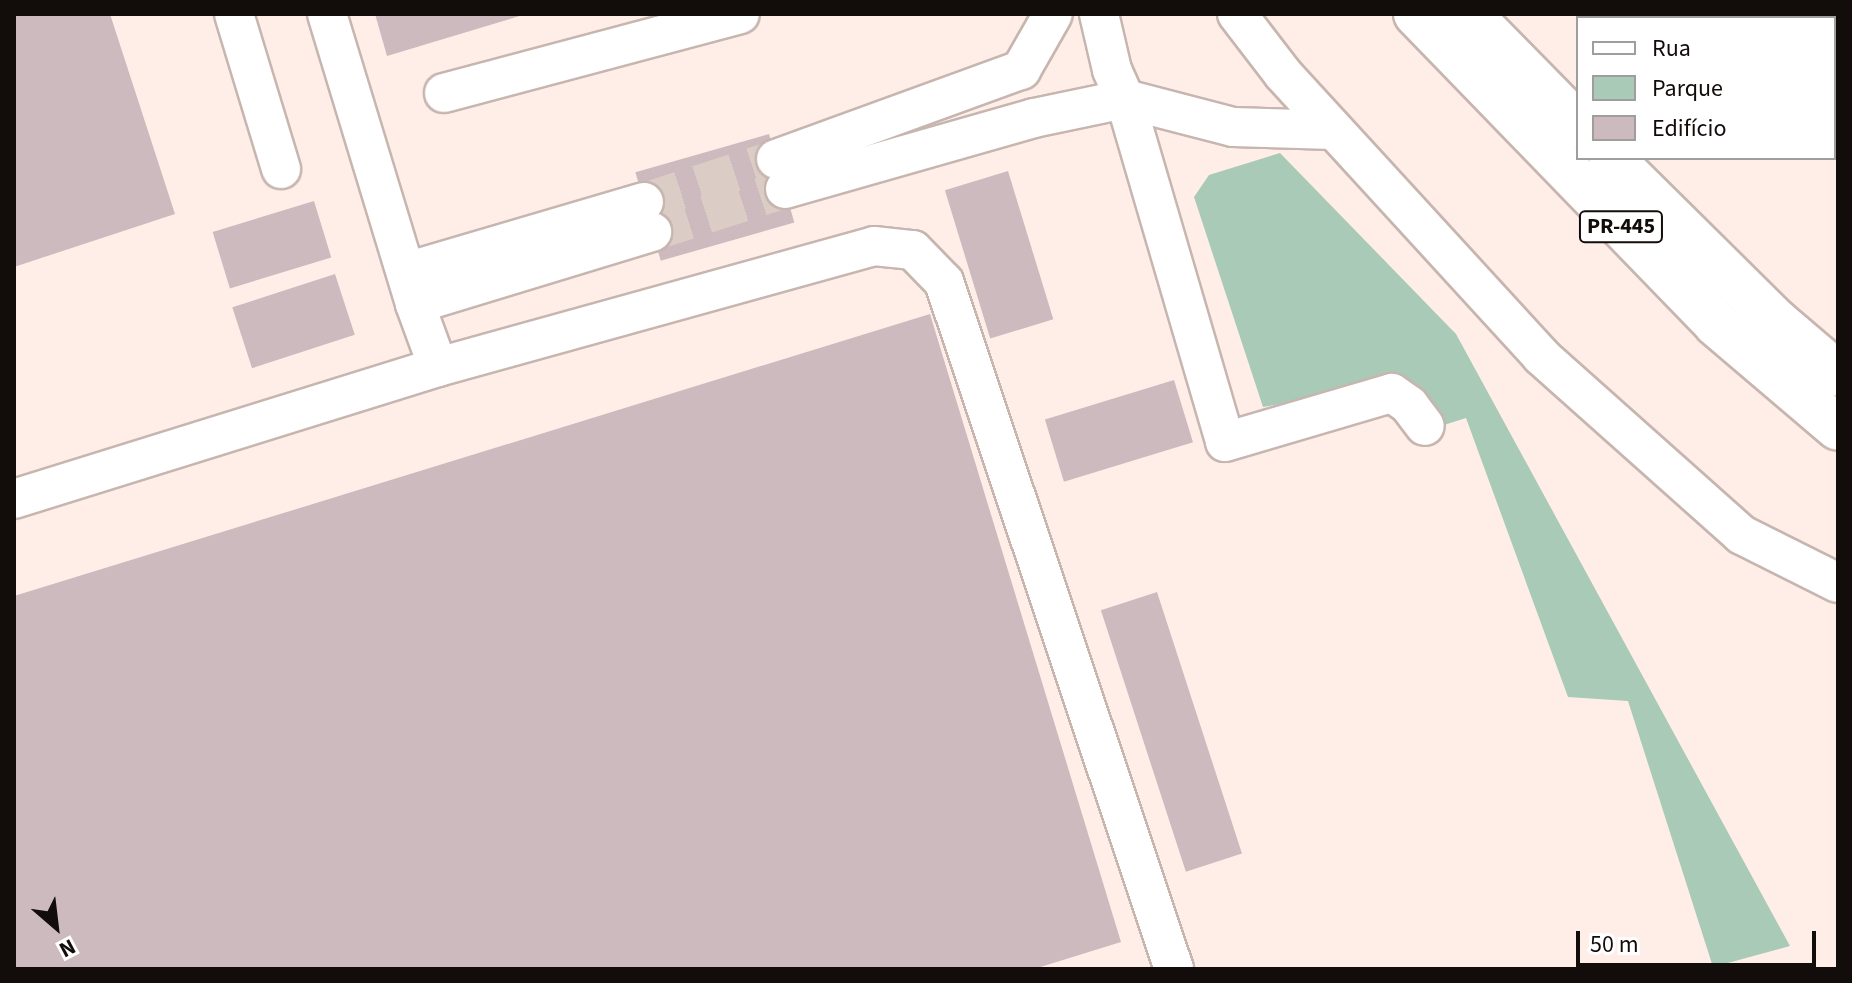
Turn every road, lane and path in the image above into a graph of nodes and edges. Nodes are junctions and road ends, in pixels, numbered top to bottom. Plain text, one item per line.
1 (234, 14) edge
2 (327, 14) edge
3 (740, 14) edge
4 (1053, 14) edge
5 (1099, 14) edge
6 (1237, 14) edge
7 (1416, 14) edge
8 (1469, 14) edge
9 (1021, 70) junction
10 (444, 93) dead end
11 (1125, 99) junction
12 (909, 113) junction
13 (1034, 118) junction
14 (1576, 123) edge
15 (1333, 130) junction
16 (921, 151) junction
17 (1613, 160) edge
18 (281, 169) dead end
19 (648, 217) tunnel mouth
20 (410, 288) junction
21 (438, 367) junction
22 (1838, 374) edge
23 (1425, 426) dead end
24 (1838, 428) edge
25 (14, 499) edge
26 (1838, 583) edge
27 (1174, 969) edge

1 - 18 lane
2 - 20 lane
3 - 10 lane
4 - 9 lane
5 - 11 lane
6 - 15 lane
7 - 24 highway, PR-445
8 - 14 highway
9 - 12 lane
9 - 13 lane
11 - 13 lane
11 - 15 lane
11 - 23 lane
12 - 16 lane
12 - 16 lane
13 - 16 lane
15 - 26 lane
17 - 22 highway, PR-445
19 - 20 lane
20 - 21 lane
21 - 25 lane
21 - 27 lane

